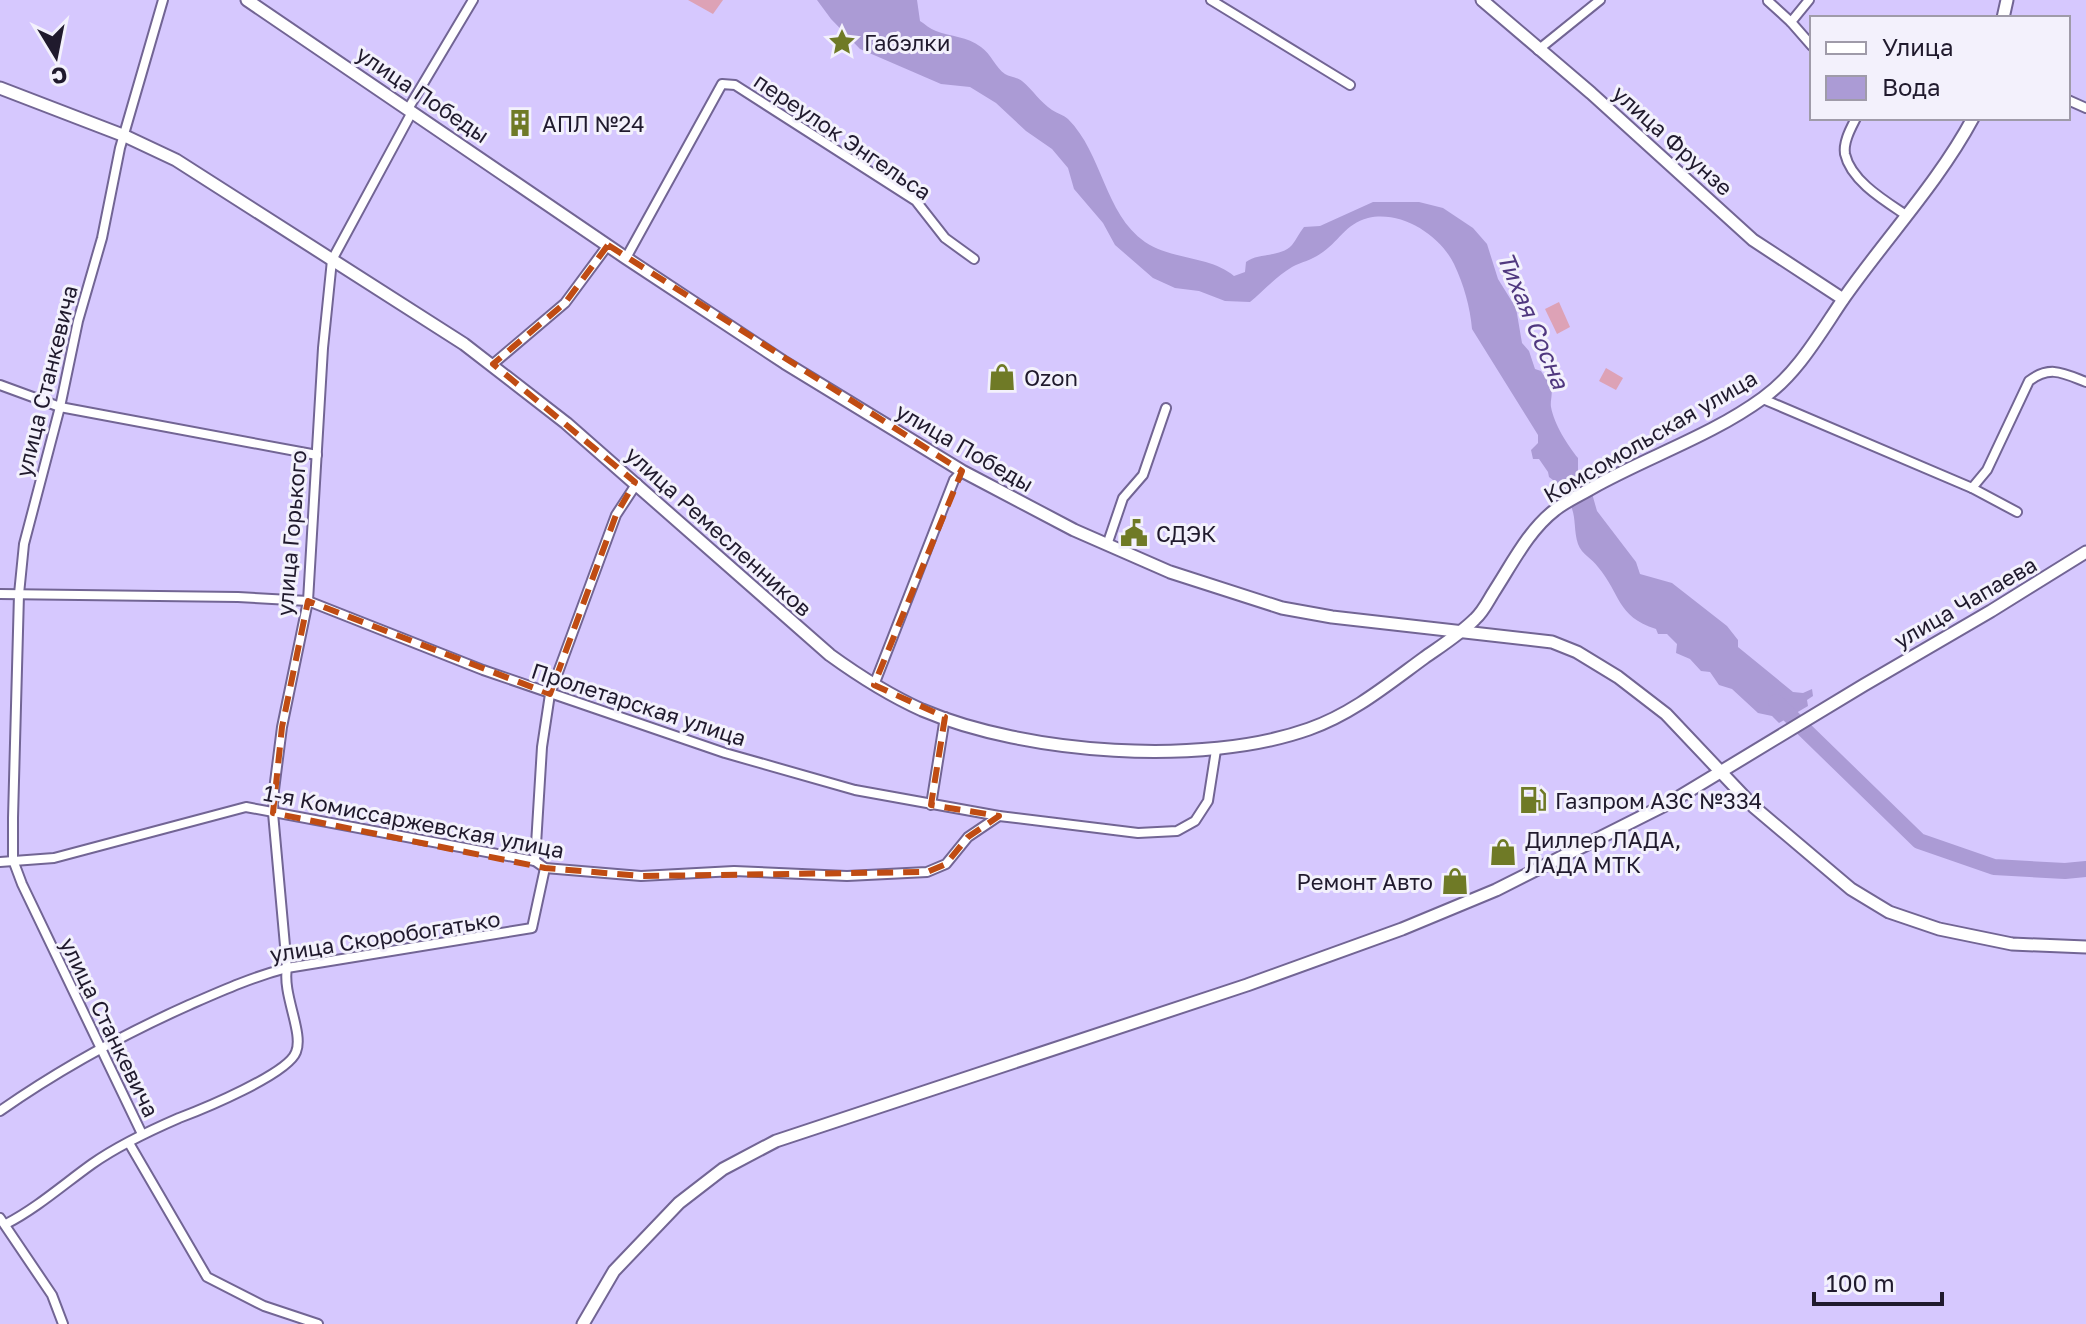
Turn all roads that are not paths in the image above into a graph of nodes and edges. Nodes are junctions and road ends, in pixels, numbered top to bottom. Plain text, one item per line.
1 (163, 0) edge
2 (247, 0) edge
3 (473, 0) edge
4 (1211, 0) edge
5 (1482, 0) edge
6 (1600, 0) edge
7 (1809, 0) edge
8 (1768, 1) edge
9 (1791, 22) junction
10 (1810, 44) edge
11 (1538, 50) junction
12 (1350, 85) dead end
13 (0, 88) edge
14 (410, 110) junction
15 (1855, 120) edge
16 (1972, 120) edge
17 (125, 136) junction
18 (1906, 215) junction
19 (608, 245) junction
20 (626, 258) junction
21 (974, 259) dead end
22 (332, 260) junction
23 (1843, 299) junction
24 (493, 364) junction
25 (2086, 382) edge
26 (0, 385) edge
27 (1763, 399) junction
28 (60, 407) junction
29 (1166, 408) dead end
30 (317, 455) junction
31 (962, 471) junction
32 (637, 483) junction
33 (1972, 488) junction
34 (2017, 512) dead end
35 (1107, 545) junction
36 (2086, 552) edge
37 (0, 594) edge
38 (19, 594) junction
39 (308, 601) junction
40 (1460, 632) junction
41 (874, 685) junction
42 (550, 694) junction
43 (945, 717) junction
44 (1216, 750) junction
45 (1720, 773) junction
46 (931, 805) junction
47 (273, 813) junction
48 (999, 816) junction
49 (13, 860) junction
50 (535, 861) junction
51 (0, 862) edge
52 (545, 868) junction
53 (2086, 947) edge
54 (287, 968) junction
55 (102, 1047) junction
56 (0, 1111) edge
57 (142, 1134) junction
58 (129, 1143) junction
59 (3, 1221) edge
60 (63, 1324) edge
61 (318, 1324) edge
62 (583, 1324) edge

1 - 17 street, улица Станкевича
2 - 14 main road, улица Победы
3 - 14 street, улица Горького
4 - 12 street
5 - 11 main road, улица Фрунзе
6 - 11 street
7 - 9 street
8 - 9 street
9 - 10 street
11 - 23 main road, улица Фрунзе
13 - 17 main road, улица Ремесленников
14 - 19 main road, улица Победы
14 - 22 street, улица Горького
15 - 18 street
16 - 18 main road, Комсомольская улица
17 - 22 main road, улица Ремесленников
17 - 28 street, улица Станкевича
18 - 23 main road, Комсомольская улица
19 - 20 main road, улица Победы
19 - 24 street
20 - 21 street, переулок Энгельса
20 - 31 main road, улица Победы
22 - 24 main road, улица Ремесленников
22 - 30 street, улица Горького
23 - 27 main road, Комсомольская улица
24 - 32 main road, улица Ремесленников
25 - 33 street
26 - 28 street
27 - 33 street
27 - 40 main road, Комсомольская улица
28 - 30 street
28 - 38 street, улица Станкевича
29 - 35 street
30 - 39 street, улица Горького
31 - 35 main road, улица Победы
31 - 41 street
32 - 41 main road, улица Ремесленников
32 - 42 street
33 - 34 street
35 - 40 main road, улица Победы
36 - 45 main road, улица Чапаева
37 - 38 street, Пролетарская улица
38 - 39 street, Пролетарская улица
38 - 49 street, улица Станкевича
39 - 42 street, Пролетарская улица
39 - 47 street, улица Горького
40 - 44 main road, улица Ремесленников
40 - 45 main road, улица Победы
41 - 43 main road, улица Ремесленников
42 - 46 street, Пролетарская улица
42 - 50 street
43 - 44 main road, улица Ремесленников
43 - 46 street
44 - 48 street, Пролетарская улица
45 - 53 main road, улица Победы
45 - 62 main road, улица Чапаева
46 - 48 street, Пролетарская улица
47 - 49 street, 1-я Комиссаржевская улица
47 - 50 street, 1-я Комиссаржевская улица
47 - 54 street, улица Горького
48 - 52 street, 1-я Комиссаржевская улица
49 - 51 street, 1-я Комиссаржевская улица
49 - 55 street, улица Станкевича
50 - 52 street, 1-я Комиссаржевская улица
52 - 54 street, улица Скоробогатько
54 - 55 street, улица Скоробогатько
54 - 57 street, улица Горького
55 - 56 street, улица Скоробогатько
55 - 57 street, улица Станкевича
57 - 58 street
58 - 59 street
58 - 61 street, улица Станкевича
59 - 60 street

